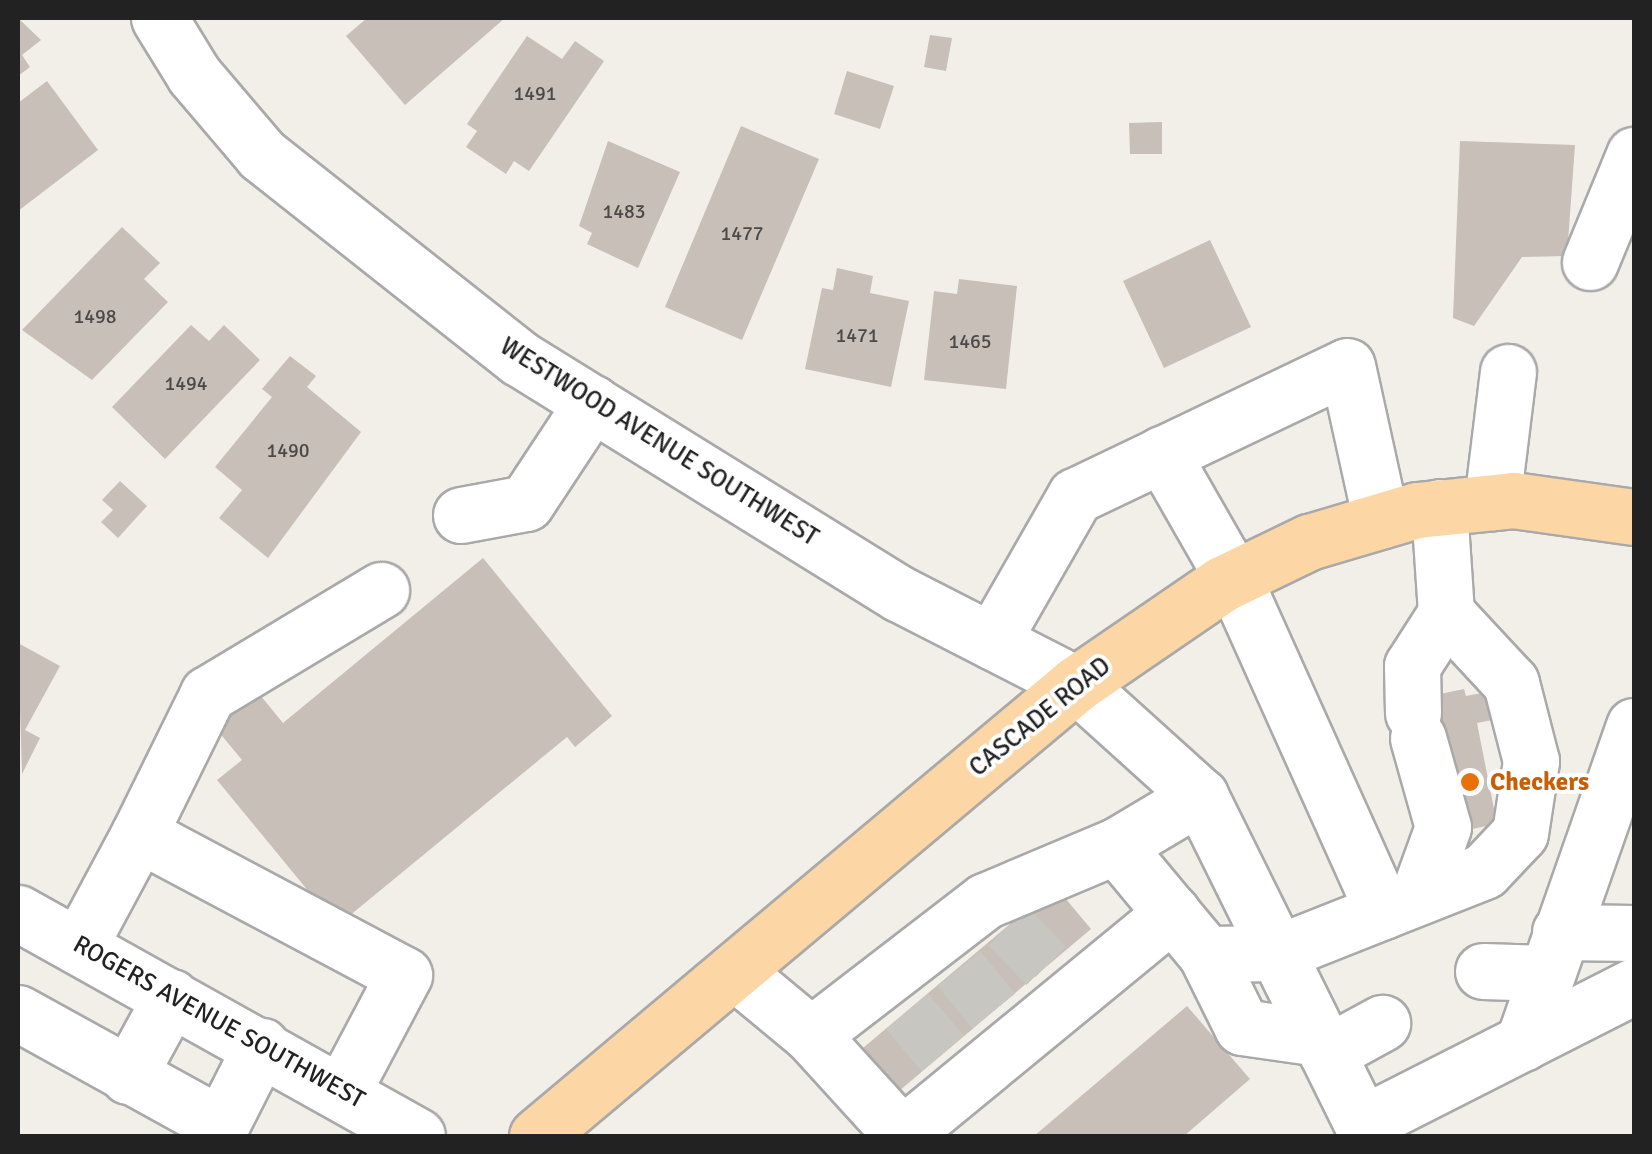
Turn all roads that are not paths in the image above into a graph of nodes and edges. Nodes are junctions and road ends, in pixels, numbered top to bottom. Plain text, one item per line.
1 (160, 18) edge
2 (1634, 156) edge
3 (1590, 262) dead end
4 (1508, 372) dead end
5 (592, 403) junction
6 (1162, 454) junction
7 (1466, 505) junction
8 (461, 515) dead end
9 (1634, 517) edge
10 (1381, 520) junction
11 (1234, 578) junction
12 (381, 590) dead end
13 (992, 642) junction
14 (1477, 669) junction
15 (1076, 684) junction
16 (1634, 726) edge
17 (1200, 796) junction
18 (139, 834) junction
19 (1116, 846) junction
20 (1401, 904) junction
21 (18, 912) edge
22 (1172, 912) junction
23 (1634, 933) edge
24 (79, 946) junction
25 (1553, 952) junction
26 (1278, 953) junction
27 (1206, 954) junction
28 (734, 971) junction
29 (1483, 971) dead end
30 (1634, 986) edge
31 (171, 997) junction
32 (18, 1013) edge
33 (1382, 1023) dead end
34 (811, 1036) junction
35 (1522, 1043) junction
36 (261, 1046) junction
37 (1323, 1046) junction
38 (128, 1076) junction
39 (342, 1090) junction
40 (1365, 1130) edge
41 (417, 1136) edge
42 (537, 1136) edge

1 - 5 street, WESTWOOD AVENUE SOUTHWEST
2 - 3 street
4 - 7 street
5 - 8 street
5 - 13 street, WESTWOOD AVENUE SOUTHWEST
6 - 10 street
6 - 11 street
6 - 13 street
7 - 9 main road, CASCADE ROAD
7 - 10 main road, CASCADE ROAD
7 - 14 street
10 - 11 main road, CASCADE ROAD
11 - 15 main road, CASCADE ROAD
11 - 20 street
12 - 18 street
13 - 15 street, WESTWOOD AVENUE SOUTHWEST
14 - 20 street
14 - 20 street
15 - 17 street, WESTWOOD AVENUE SOUTHWEST
15 - 28 main road, CASCADE ROAD
16 - 25 street
17 - 19 street
17 - 26 street
18 - 24 street
18 - 39 street
19 - 22 street
19 - 34 street
20 - 26 street
21 - 24 street, ROGERS AVENUE SOUTHWEST
22 - 27 street
22 - 34 street
23 - 25 street
24 - 31 street, ROGERS AVENUE SOUTHWEST
25 - 29 street
25 - 35 street
26 - 27 street
26 - 37 street
27 - 37 street
28 - 34 street
28 - 42 main road, CASCADE ROAD
30 - 35 street
31 - 36 street, ROGERS AVENUE SOUTHWEST
31 - 38 street
32 - 38 street
33 - 37 street
35 - 40 street
36 - 38 street
36 - 39 street, ROGERS AVENUE SOUTHWEST
37 - 40 street
39 - 41 street, ROGERS AVENUE SOUTHWEST

